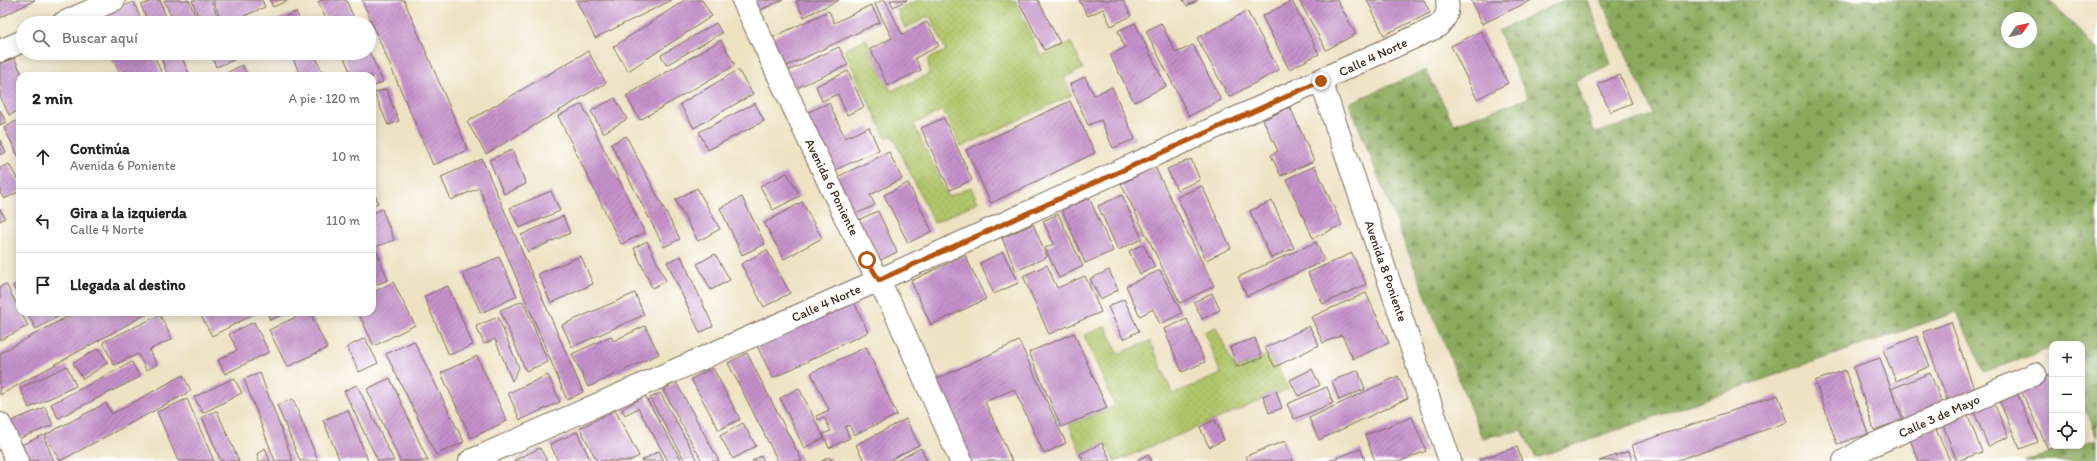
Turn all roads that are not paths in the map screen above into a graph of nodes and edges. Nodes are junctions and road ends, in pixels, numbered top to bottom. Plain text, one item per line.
1 (114, 0) edge
2 (743, 0) edge
3 (1447, 0) edge
4 (79, 16) edge
5 (16, 44) edge
6 (0, 51) edge
7 (1321, 81) junction
8 (879, 280) junction
9 (2035, 374) dead end
10 (0, 424) edge
11 (17, 461) edge
12 (470, 461) edge
13 (961, 461) edge
14 (1450, 461) edge
15 (1844, 461) edge

1 - 4 street
2 - 8 street, Avenida 6 Poniente
3 - 7 street, Calle 4 Norte
5 - 6 street
7 - 8 street, Calle 4 Norte
7 - 14 street, Avenida 8 Poniente
8 - 12 street, Calle 4 Norte
8 - 13 street, Avenida 6 Poniente
9 - 15 street, Calle 3 de Mayo
10 - 11 street

